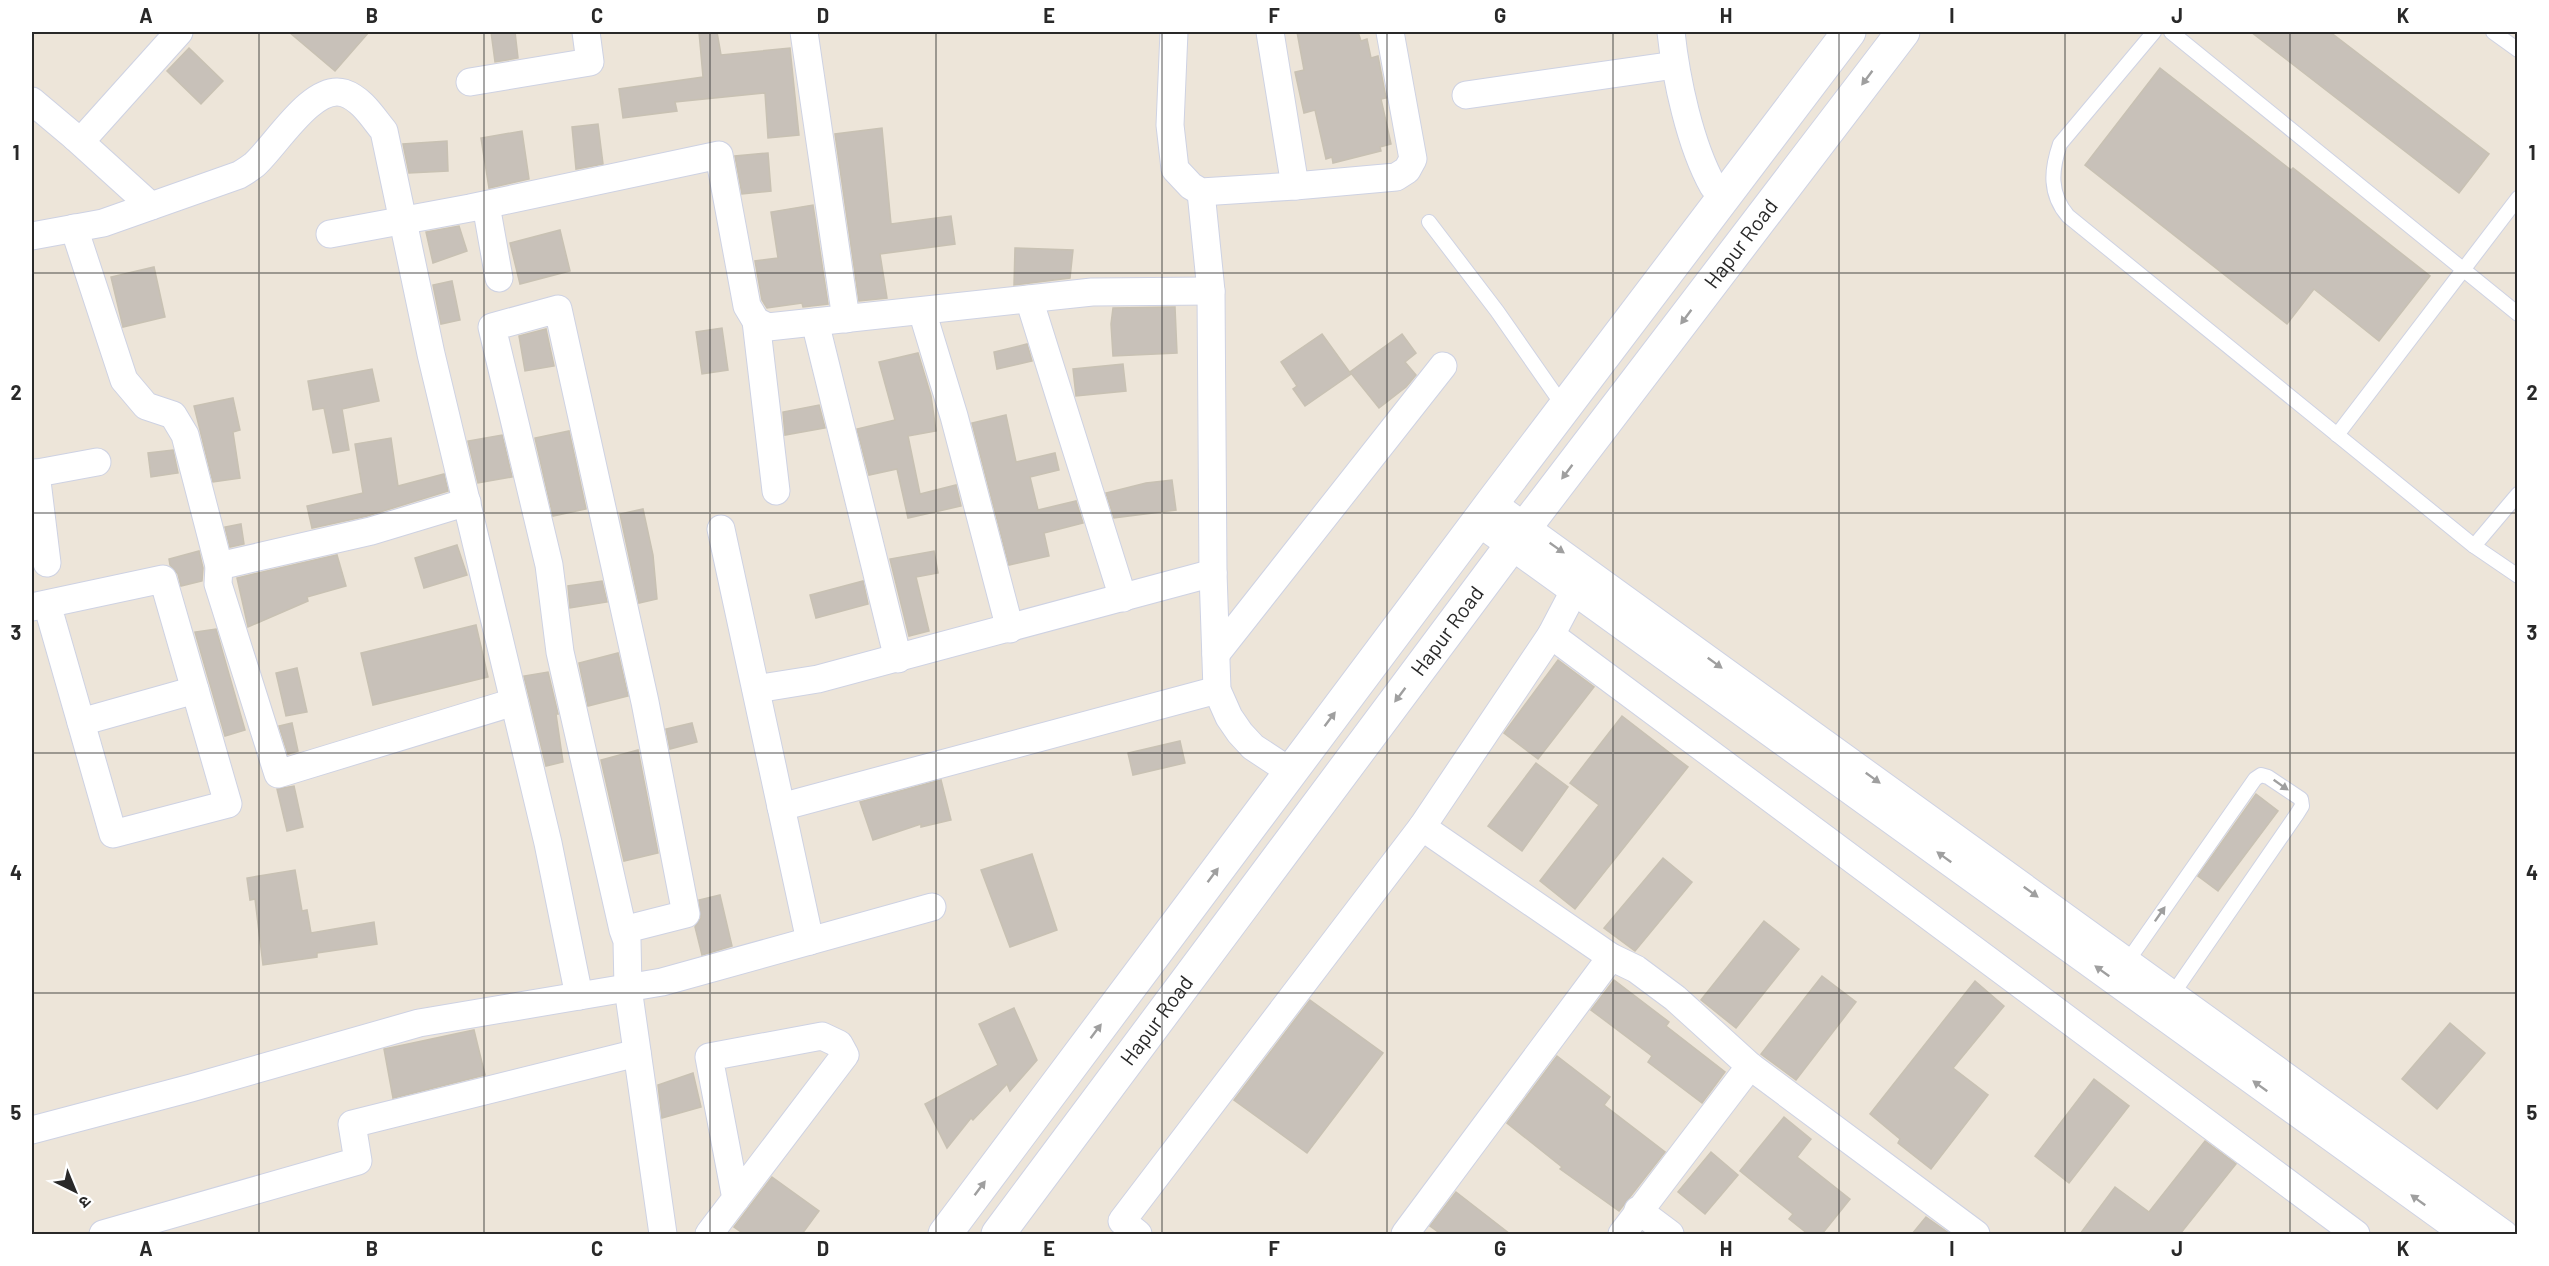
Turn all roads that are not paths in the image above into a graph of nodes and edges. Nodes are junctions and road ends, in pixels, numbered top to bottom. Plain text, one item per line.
1 (179, 32) edge
2 (586, 32) edge
3 (804, 32) edge
4 (1174, 32) edge
5 (1270, 32) edge
6 (1390, 32) edge
7 (1671, 32) edge
8 (1849, 32) edge
9 (1903, 32) edge
10 (2154, 32) edge
11 (2171, 32) edge
12 (2493, 32) edge
13 (2517, 50) edge
14 (1675, 65) junction
15 (470, 82) dead end
16 (1466, 95) dead end
17 (32, 101) edge
18 (76, 138) junction
19 (1295, 186) junction
20 (1729, 191) junction
21 (1201, 192) junction
22 (2517, 198) edge
23 (486, 205) junction
24 (151, 206) junction
25 (403, 221) junction
26 (1429, 222) dead end
27 (74, 228) junction
28 (330, 234) dead end
29 (32, 236) edge
30 (2462, 271) junction
31 (499, 278) dead end
32 (1211, 291) junction
33 (1029, 299) junction
34 (922, 310) junction
35 (2517, 314) edge
36 (846, 319) junction
37 (756, 321) junction
38 (815, 322) junction
39 (1443, 366) dead end
40 (1565, 409) junction
41 (2337, 435) junction
42 (98, 462) dead end
43 (34, 473) edge
44 (776, 491) dead end
45 (2517, 494) edge
46 (467, 502) junction
47 (1485, 512) junction
48 (721, 529) dead end
49 (1518, 536) junction
50 (2474, 546) junction
51 (47, 563) dead end
52 (219, 566) junction
53 (1213, 573) junction
54 (2517, 576) edge
55 (1580, 580) junction
56 (1123, 598) junction
57 (39, 606) edge
58 (1010, 629) junction
59 (1551, 635) junction
60 (1216, 654) junction
61 (898, 659) junction
62 (756, 689) junction
63 (195, 690) junction
64 (1217, 690) junction
65 (514, 702) junction
66 (81, 722) junction
67 (1291, 772) junction
68 (781, 807) junction
69 (1422, 827) junction
70 (932, 907) dead end
71 (623, 930) junction
72 (810, 941) junction
73 (1611, 957) junction
74 (2127, 962) junction
75 (628, 988) junction
76 (2172, 995) junction
77 (579, 996) junction
78 (637, 1053) junction
79 (1750, 1066) junction
80 (32, 1130) edge
81 (736, 1199) junction
82 (1638, 1210) junction
83 (1124, 1230) edge
84 (103, 1234) edge
85 (663, 1234) edge
86 (709, 1234) edge
87 (945, 1234) edge
88 (998, 1234) edge
89 (1405, 1234) edge
90 (1622, 1234) edge
91 (1670, 1234) edge
92 (1976, 1234) edge
93 (2356, 1234) edge
94 (2465, 1234) edge
95 (2504, 1234) edge

1 - 18 street
2 - 15 street
3 - 36 street
4 - 21 street
5 - 19 street
6 - 19 street
7 - 14 street
8 - 20 main road, Hapur Road
9 -> 49 main road, Hapur Road
10 - 41 lane
11 - 30 lane
12 - 13 lane
14 - 16 street
14 - 20 street
17 - 18 street
18 - 24 street
19 - 21 street
20 - 40 main road, Hapur Road
21 - 32 street
22 - 30 lane
23 - 25 street
23 - 31 street
23 - 37 street
24 - 25 street
24 - 27 street
25 - 28 street
25 - 46 street
26 - 40 lane
27 - 29 street
27 - 52 street
30 - 35 lane
30 - 41 lane
32 - 33 street
32 - 53 street
33 - 34 street
33 - 56 street
34 - 36 street
34 - 58 street
36 - 38 street
37 - 38 street
37 - 44 street
38 - 61 street
39 - 60 street
40 - 47 main road, Hapur Road
41 - 50 lane
42 - 43 street
43 - 51 street
45 - 50 lane
46 - 52 street
46 - 65 street
47 - 49 street
67 -> 47 main road, Hapur Road
48 - 62 street
49 - 55 street
49 -> 88 main road, Hapur Road
50 - 54 lane
52 - 65 street
53 - 56 street
53 - 60 street
55 - 59 street
55 -> 74 street
94 -> 55 street
56 - 58 street
57 - 63 street
57 - 66 street
58 - 61 street
59 - 69 street
59 - 93 street
60 - 64 street
61 - 62 street
62 - 68 street
63 - 66 street
63 - 66 street
64 - 67 street
64 - 68 street
65 - 77 street
87 -> 67 main road, Hapur Road
68 - 72 street
69 - 73 street
69 - 83 street
70 - 72 street
71 - 71 street
71 - 75 street
72 - 75 street
73 - 79 street
73 - 89 street
74 - 76 street
74 -> 76 lane
75 - 77 street
75 - 78 street
76 - 95 street
77 - 80 street
78 - 84 street
78 - 85 street
79 - 82 street
79 - 92 street
81 - 81 street
81 - 86 street
82 - 90 street
82 - 91 street

